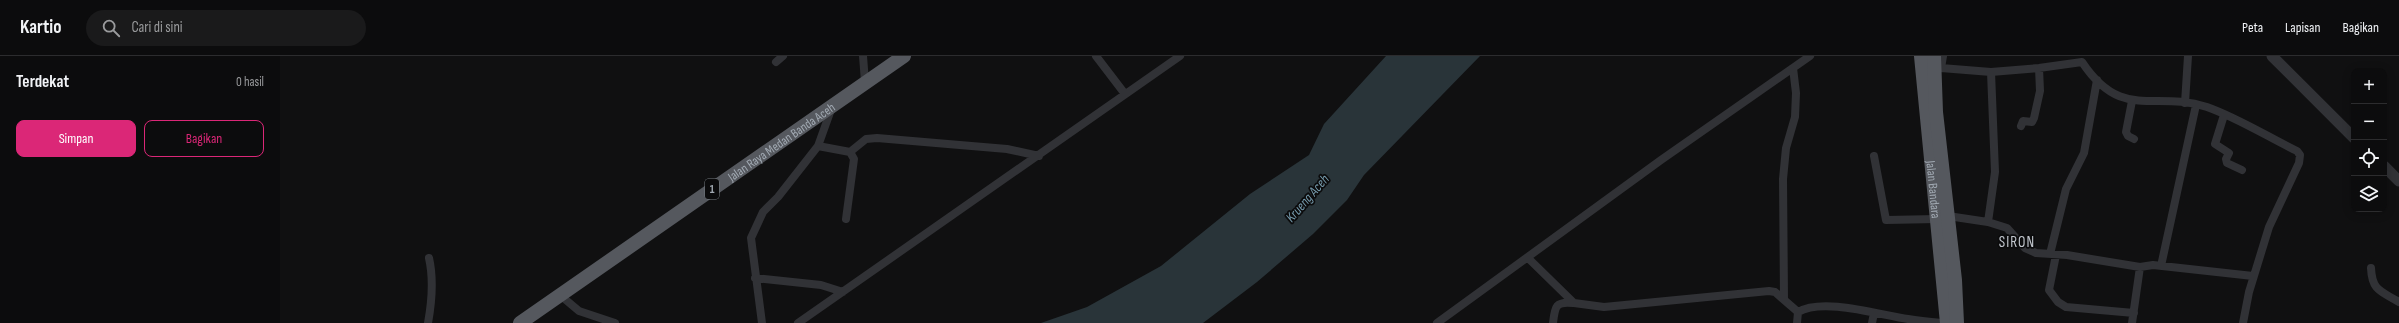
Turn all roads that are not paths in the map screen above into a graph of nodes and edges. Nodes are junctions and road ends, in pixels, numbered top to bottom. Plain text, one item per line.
1 (783, 56) edge
2 (863, 56) edge
3 (904, 56) edge
4 (1096, 56) edge
5 (1180, 56) edge
6 (1810, 56) edge
7 (1921, 56) edge
8 (1943, 56) edge
9 (2188, 56) edge
10 (2272, 56) edge
11 (2083, 59) edge
12 (776, 62) dead end
13 (1937, 64) edge
14 (1793, 68) junction
15 (2039, 68) junction
16 (1991, 72) junction
17 (2097, 80) junction
18 (865, 82) junction
19 (1125, 94) junction
20 (2132, 101) junction
21 (2185, 103) junction
22 (833, 104) junction
23 (2196, 105) junction
24 (1930, 113) junction
25 (2224, 115) junction
26 (2021, 126) dead end
27 (2351, 135) edge
28 (2134, 139) dead end
29 (818, 146) junction
30 (850, 152) junction
31 (1039, 156) junction
32 (1874, 156) dead end
33 (2387, 169) edge
34 (2242, 170) dead end
35 (2399, 181) edge
36 (1943, 218) junction
37 (846, 219) dead end
38 (1988, 222) junction
39 (2053, 254) junction
40 (428, 258) dead end
41 (1528, 258) junction
42 (2161, 266) junction
43 (2140, 267) junction
44 (2371, 268) dead end
45 (2253, 276) junction
46 (755, 278) junction
47 (843, 292) junction
48 (560, 295) junction
49 (1784, 298) junction
50 (2399, 302) edge
51 (1574, 303) junction
52 (1798, 312) junction
53 (1874, 313) junction
54 (2134, 313) junction
55 (428, 323) edge
56 (520, 323) edge
57 (615, 323) edge
58 (762, 323) edge
59 (798, 323) edge
60 (1437, 323) edge
61 (1553, 323) edge
62 (1797, 323) edge
63 (1872, 323) edge
64 (1942, 323) edge
65 (1947, 323) edge
66 (1957, 323) edge
67 (2132, 323) edge
68 (2243, 323) edge

1 - 12 street
2 - 18 street
3 - 18 highway, Jalan Raya Medan Banda Aceh / 1
4 - 19 street
5 - 19 street
6 - 14 street
7 - 24 highway, Jalan Bandara
8 - 13 street
9 - 21 street
10 - 27 street
11 - 15 street
11 - 17 street
13 - 16 street
13 - 24 highway, Jalan Bandara
14 - 41 street
14 - 49 street
15 - 16 street
15 - 26 street
16 - 38 street
17 - 20 street
17 - 39 street
18 - 22 highway, Jalan Raya Medan Banda Aceh / 1
19 - 31 street
20 - 21 street
20 - 28 street
21 - 23 street
22 - 29 street
22 - 48 highway, Jalan Raya Medan Banda Aceh / 1
23 - 25 street
23 - 42 street
24 - 36 highway, Jalan Bandara
25 - 34 street
25 - 45 street
29 - 30 street
29 - 46 street
30 - 31 street
30 - 37 street
31 - 47 street
32 - 36 street
33 - 35 street
36 - 38 street
36 - 65 highway, Jalan Bandara
36 - 66 highway, Jalan Bandara
38 - 39 street
39 - 43 street
39 - 54 street
40 - 55 street
41 - 51 street
41 - 60 street
42 - 43 street
42 - 45 street
43 - 54 street
44 - 50 street
45 - 68 street
46 - 47 street
46 - 58 street
47 - 59 street
48 - 56 highway, Jalan Raya Medan Banda Aceh / 1
48 - 57 street
49 - 51 street
49 - 52 street
51 - 61 street
52 - 53 street
52 - 62 street
53 - 63 street
53 - 64 street
54 - 67 street

